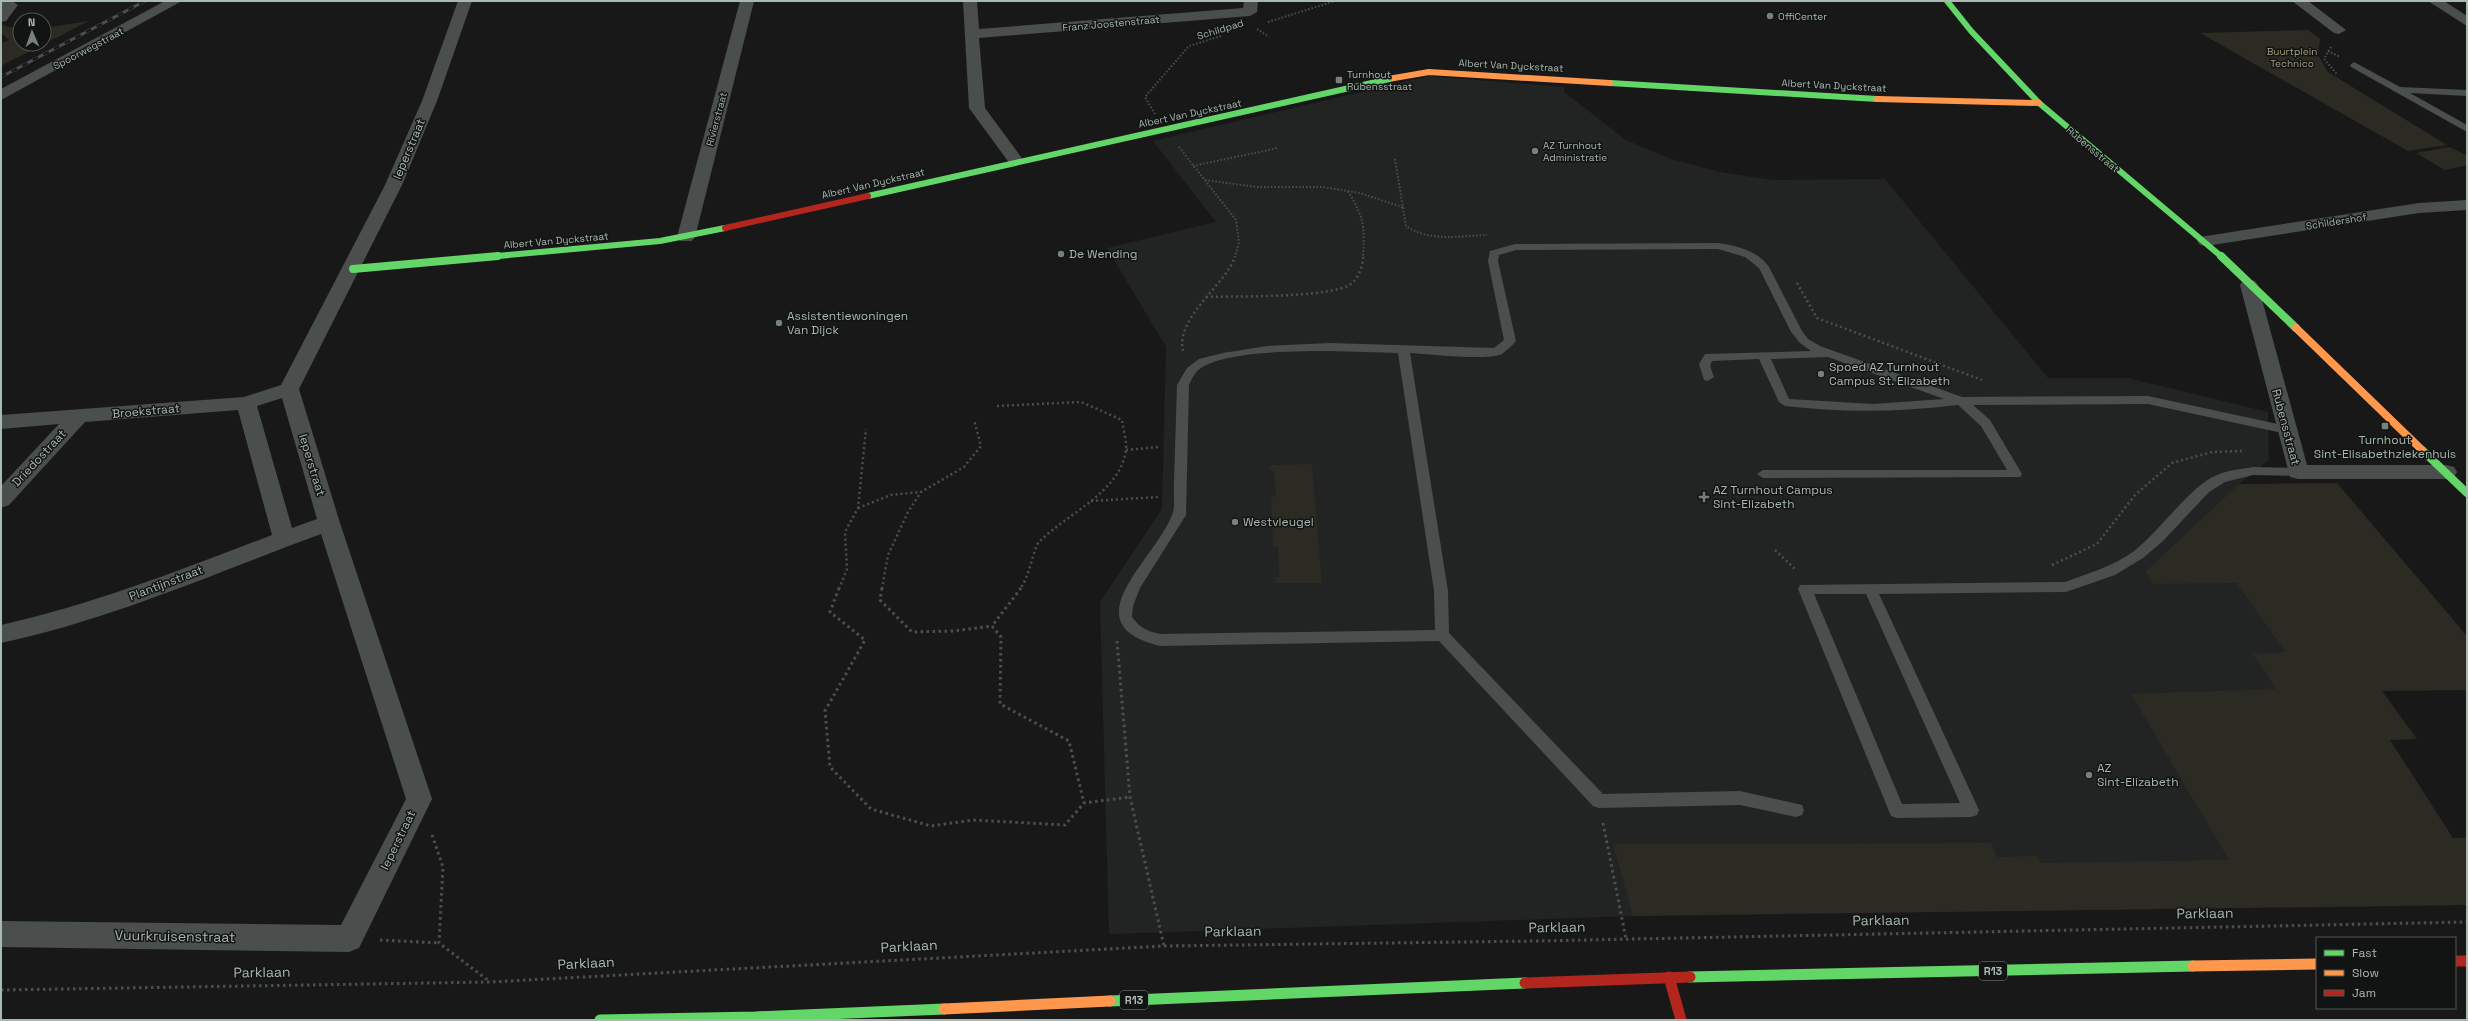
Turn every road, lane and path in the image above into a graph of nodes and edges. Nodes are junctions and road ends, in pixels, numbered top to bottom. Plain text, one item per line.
1 (175, 1) edge
2 (465, 1) edge
3 (747, 1) edge
4 (970, 1) edge
5 (1335, 1) edge
6 (1947, 1) edge
7 (2298, 1) edge
8 (2435, 1) edge
9 (1, 6) edge
10 (1251, 13) edge
11 (1, 18) edge
12 (1268, 22) dead end
13 (2467, 22) edge
14 (1260, 24) dead end
15 (2339, 30) dead end
16 (972, 34) junction
17 (1225, 34) dead end
18 (2354, 65) dead end
19 (2396, 90) junction
20 (2467, 93) edge
21 (1, 95) edge
22 (2039, 102) junction
23 (1167, 129) junction
24 (2467, 129) edge
25 (1278, 148) dead end
26 (1395, 159) dead end
27 (1016, 161) junction
28 (1193, 166) junction
29 (1204, 180) junction
30 (1348, 191) junction
31 (2467, 205) edge
32 (1405, 209) junction
33 (1492, 235) dead end
34 (686, 236) junction
35 (2206, 242) junction
36 (353, 269) junction
37 (1794, 278) dead end
38 (2249, 285) junction
39 (1206, 297) junction
40 (1404, 351) junction
41 (1830, 354) junction
42 (1763, 355) junction
43 (1188, 373) junction
44 (1708, 377) dead end
45 (1986, 382) dead end
46 (289, 389) junction
47 (1961, 401) junction
48 (246, 403) junction
49 (997, 406) dead end
50 (78, 417) junction
51 (974, 420) dead end
52 (1, 422) edge
53 (866, 429) dead end
54 (2287, 430) junction
55 (1181, 445) junction
56 (1126, 450) junction
57 (2292, 450) junction
58 (2298, 472) junction
59 (2446, 472) junction
60 (1763, 474) dead end
61 (921, 492) junction
62 (2467, 493) edge
63 (1180, 496) junction
64 (1, 500) edge
65 (1091, 501) junction
66 (858, 508) junction
67 (329, 523) junction
68 (284, 538) junction
69 (1775, 550) dead end
70 (2044, 565) dead end
71 (1794, 569) junction
72 (1802, 569) dead end
73 (1870, 588) junction
74 (1806, 589) junction
75 (1125, 618) junction
76 (992, 626) junction
77 (1, 634) edge
78 (1442, 635) junction
79 (1130, 796) junction
80 (419, 799) junction
81 (1599, 801) junction
82 (1084, 803) junction
83 (1796, 810) dead end
84 (2467, 922) edge
85 (1, 934) edge
86 (350, 939) junction
87 (1626, 939) junction
88 (439, 943) junction
89 (1164, 946) junction
90 (2456, 961) edge
91 (2467, 961) edge
92 (2316, 964) edge
93 (1669, 978) junction
94 (490, 982) junction
95 (1, 990) edge
96 (600, 1020) edge
97 (1680, 1020) edge

1 - 21 street, Spoorwegstraat
2 - 36 street, Ieperstraat
3 - 34 street, Rivierstraat
4 - 16 street
5 - 12 path
6 - 22 street, Rubensstraat
7 - 15 street
8 - 13 street
9 - 11 street
10 - 14 path, Schildpad
10 - 16 street, Franz Joostenstraat
16 - 27 street
17 - 23 path, Schildpad
18 - 19 lane
19 - 20 lane
19 - 24 lane
22 - 23 street, Albert Van Dyckstraat
22 - 35 street, Rubensstraat
23 - 27 street, Albert Van Dyckstraat
23 - 28 path
25 - 28 path
26 - 32 path
27 - 34 street, Albert Van Dyckstraat
28 - 29 path
29 - 30 path
29 - 39 path
30 - 32 path
30 - 39 path
31 - 35 street, Schildershof
32 - 33 path
34 - 36 street, Albert Van Dyckstraat
35 - 38 street, Rubensstraat
36 - 46 street, Ieperstraat
37 - 45 path
38 - 54 street, Rubensstraat
38 - 59 street, Rubensstraat
39 - 43 path
40 - 41 lane
40 - 43 lane
40 - 78 lane
41 - 42 lane
41 - 47 lane
42 - 44 lane
42 - 47 lane
43 - 55 lane
46 - 48 street, Broekstraat
46 - 67 street, Ieperstraat
47 - 54 lane
47 - 60 lane
48 - 50 street, Broekstraat
48 - 68 street
49 - 56 path
50 - 52 street, Broekstraat
50 - 64 street, Driedostraat
51 - 61 path
53 - 66 path
54 - 57 street, Rubensstraat
55 - 56 path
55 - 63 lane
56 - 65 path
57 - 58 street, Rubensstraat
57 - 70 path
58 - 59 street, Rubensstraat
58 - 73 lane
59 - 62 street, Rubensstraat
61 - 66 path
61 - 76 path
63 - 65 path
63 - 75 lane
65 - 76 path
66 - 82 path
67 - 68 street, Plantijnstraat
67 - 80 street, Ieperstraat
68 - 77 street, Plantijnstraat
69 - 71 path
71 - 72 path
71 - 74 path
73 - 74 lane
73 - 74 lane
75 - 78 lane
75 - 79 path
76 - 82 path
78 - 81 lane
79 - 82 path
79 - 89 path
80 - 86 street, Ieperstraat
80 - 88 path
81 - 83 lane
81 - 87 path
84 - 87 path, Parklaan
85 - 86 street, Vuurkruisenstraat
86 - 88 path
87 - 89 path, Parklaan
88 - 94 path
89 - 94 path, Parklaan
90 - 91 street
92 - 93 street, R13
93 - 96 street, R13
93 - 97 street
94 - 95 path, Parklaan

